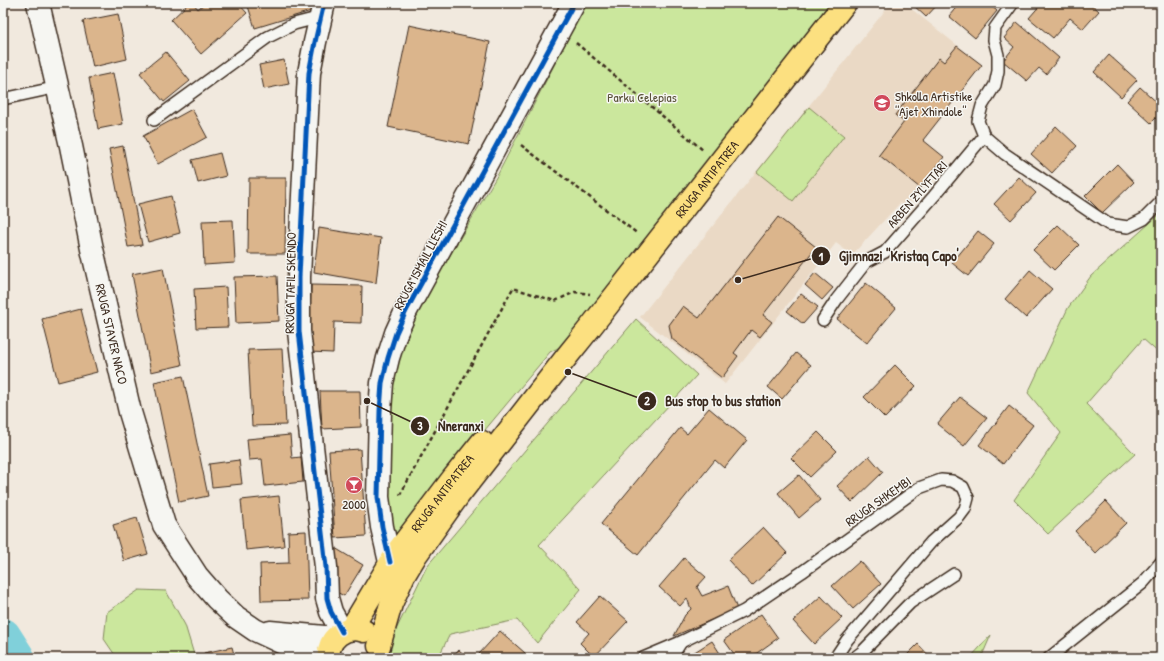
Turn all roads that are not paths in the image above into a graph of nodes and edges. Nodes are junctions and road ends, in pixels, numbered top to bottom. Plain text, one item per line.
1 (38, 3) edge
2 (574, 3) edge
3 (845, 3) edge
4 (1013, 3) edge
5 (322, 10) edge
6 (58, 87) junction
7 (3, 99) edge
8 (154, 120) dead end
9 (984, 136) junction
10 (1161, 202) edge
11 (823, 320) dead end
12 (568, 355) junction
13 (390, 562) junction
14 (1161, 562) edge
15 (954, 574) dead end
16 (255, 630) junction
17 (339, 639) edge
18 (681, 642) junction
19 (380, 652) edge
20 (314, 658) edge
21 (643, 658) edge
22 (671, 658) edge
23 (835, 658) edge
24 (854, 658) edge
25 (1049, 658) edge

1 - 6 street, RRUGA STAVER NACO
2 - 13 street, RRUGA ISMAIL LLESHI
3 - 12 main road, RRUGA ANTIPATREA
4 - 9 lane
5 - 8 lane
5 - 17 street, RRUGA TAFIL SKENDO
6 - 7 lane
6 - 16 street, RRUGA STAVER NACO
9 - 10 lane
9 - 11 lane, ARBEN ZYLYFTARI
12 - 13 main road, RRUGA ANTIPATREA
12 - 19 main road, RRUGA ANTIPATREA
13 - 17 main road, RRUGA ANTIPATREA
14 - 25 lane
15 - 24 lane
16 - 17 street, RRUGA STAVER NACO
16 - 20 street, RRUGA STAVER NACO
17 - 19 main road, RRUGA ANTIPATREA
18 - 21 lane, RRUGA SHKEMBI
18 - 22 lane
18 - 23 lane, RRUGA SHKEMBI

